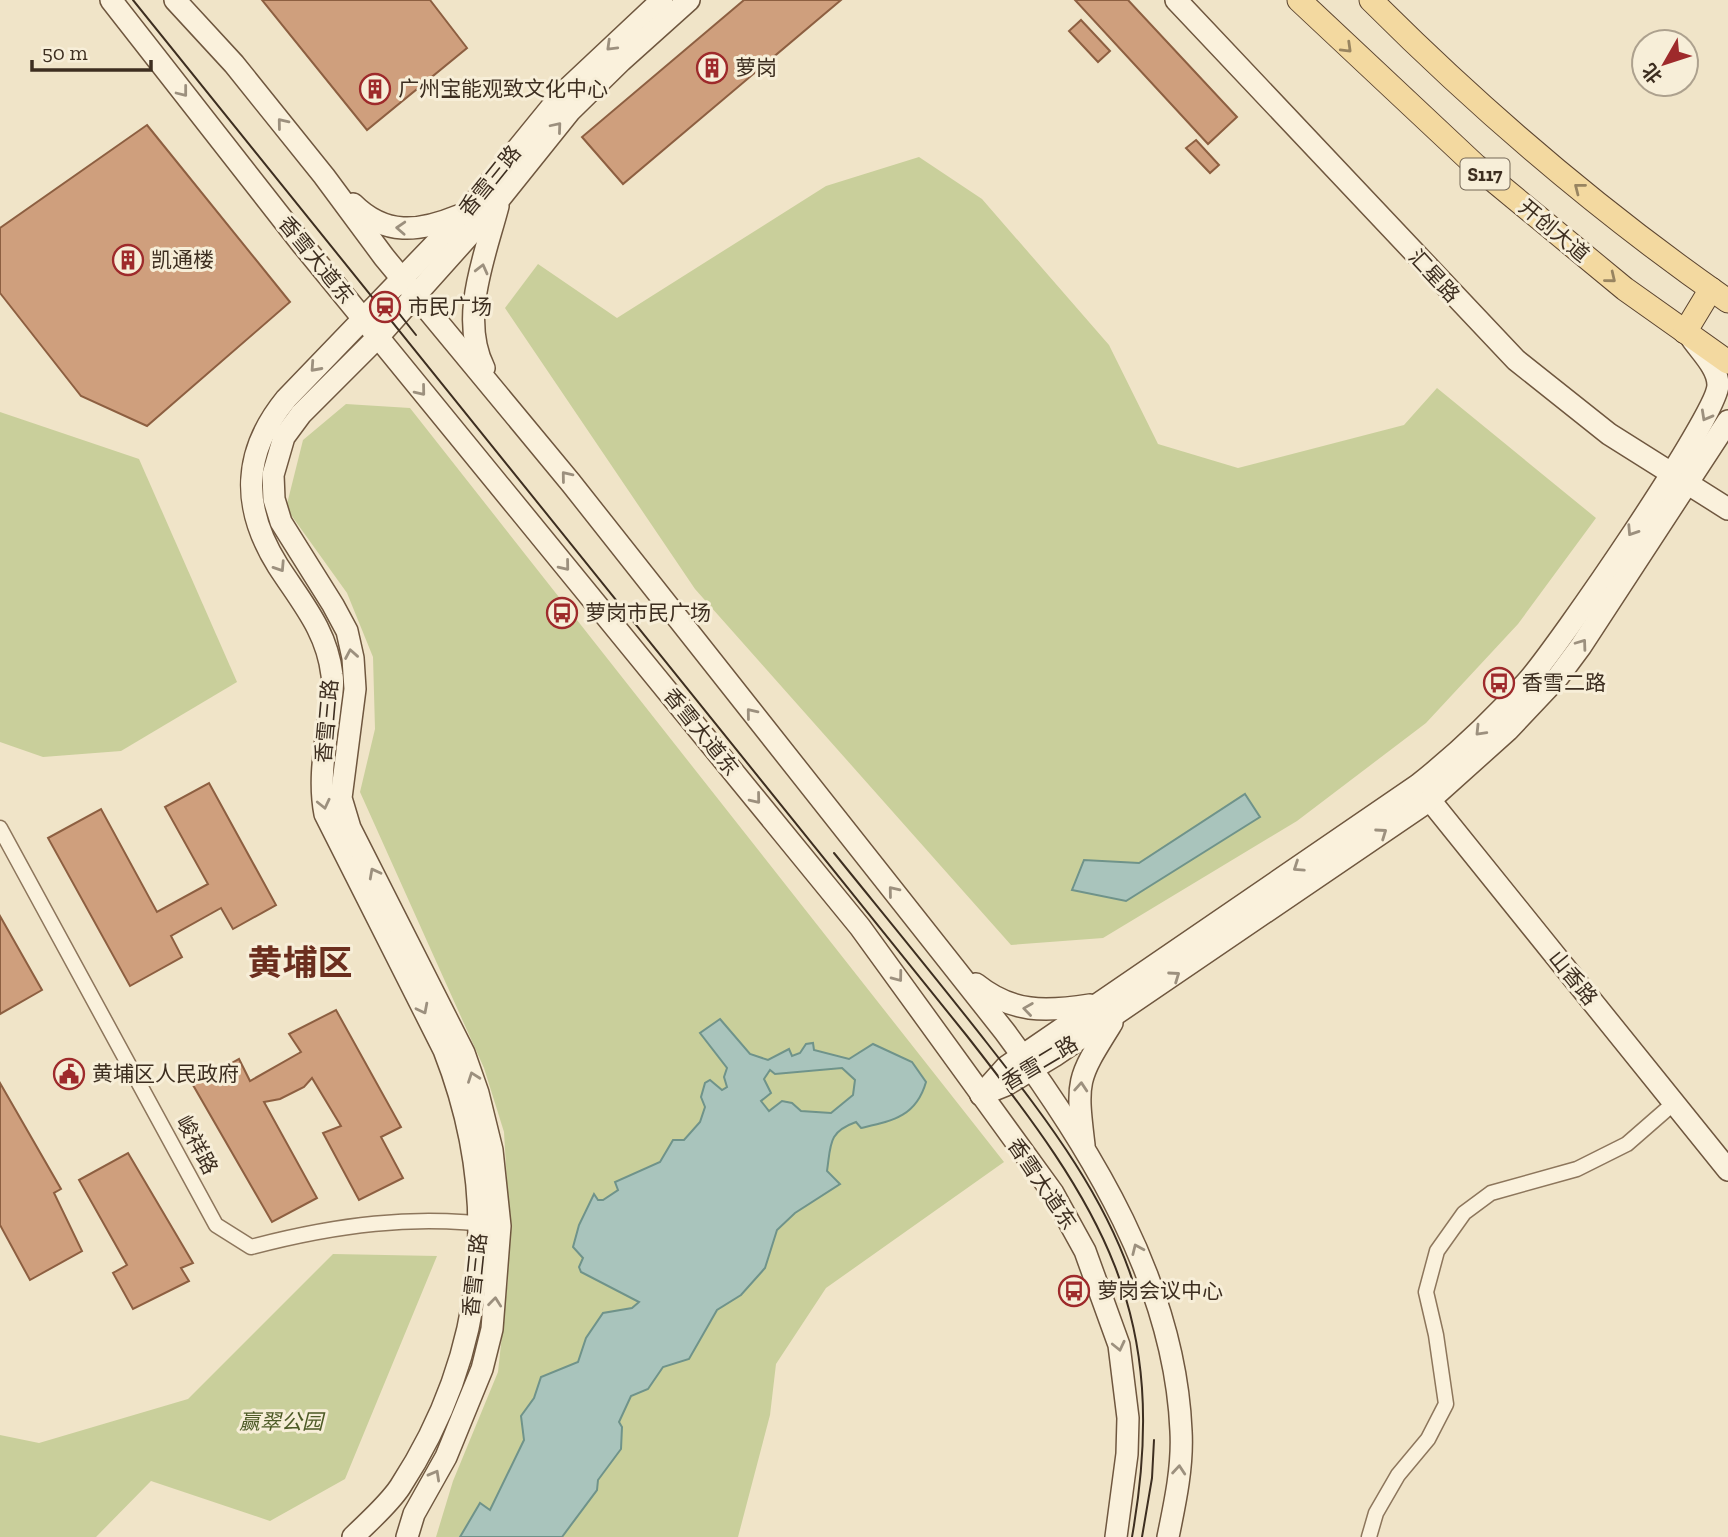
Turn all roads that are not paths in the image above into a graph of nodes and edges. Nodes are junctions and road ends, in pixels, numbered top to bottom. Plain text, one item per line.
1 (111, 0) edge
2 (175, 0) edge
3 (662, 0) edge
4 (689, 0) edge
5 (1176, 0) edge
6 (1299, 0) edge
7 (1371, 0) edge
8 (324, 176) junction
9 (500, 200) junction
10 (466, 212) junction
11 (409, 287) junction
12 (1720, 295) edge
13 (363, 318) junction
14 (1687, 333) junction
15 (378, 337) junction
16 (1728, 362) edge
17 (505, 402) junction
18 (1728, 421) edge
19 (1678, 479) junction
20 (1728, 509) edge
21 (1424, 792) junction
22 (0, 828) edge
23 (951, 964) junction
24 (1095, 1004) junction
25 (1118, 1014) junction
26 (1028, 1063) junction
27 (981, 1095) junction
28 (1674, 1103) junction
29 (1085, 1154) junction
30 (1728, 1170) edge
31 (490, 1225) junction
32 (353, 1537) edge
33 (407, 1537) edge
34 (1116, 1537) edge
35 (1168, 1537) edge
36 (1368, 1537) edge

1 -> 13 street, 香雪大道东
8 -> 2 street
3 -> 10 street, 香雪三路
9 -> 4 street, 香雪三路
5 - 19 street, 汇星路
6 -> 14 main road, 开创大道 / S117
12 -> 7 main road, S117
10 -> 8 street
8 - 11 street
9 - 11 street, 香雪三路
17 -> 9 street
10 - 11 street, 香雪三路
11 - 13 street, 香雪三路
11 - 15 street, 香雪三路
11 - 17 street
12 - 14 main road
13 - 15 street, 香雪大道东
13 -> 31 street, 香雪三路
14 - 16 main road, 开创大道 / S117
14 -> 19 street
15 -> 27 street, 香雪大道东
31 -> 15 street, 香雪三路
23 -> 17 street
18 - 19 street
19 - 20 street, 汇星路
19 - 21 street, 香雪二路
21 -> 24 street, 香雪二路
25 -> 21 street, 香雪二路
21 - 28 street, 山香路
22 - 31 street, 峻祥路
24 -> 23 street
23 - 26 street
24 - 26 street, 香雪二路
25 - 26 street, 香雪二路
29 -> 25 street
26 - 27 street, 香雪二路
26 - 29 street
27 -> 34 street, 香雪大道东
28 - 30 street, 山香路
28 - 36 street
35 -> 29 street
31 - 32 street, 香雪三路
33 -> 31 street, 香雪三路

